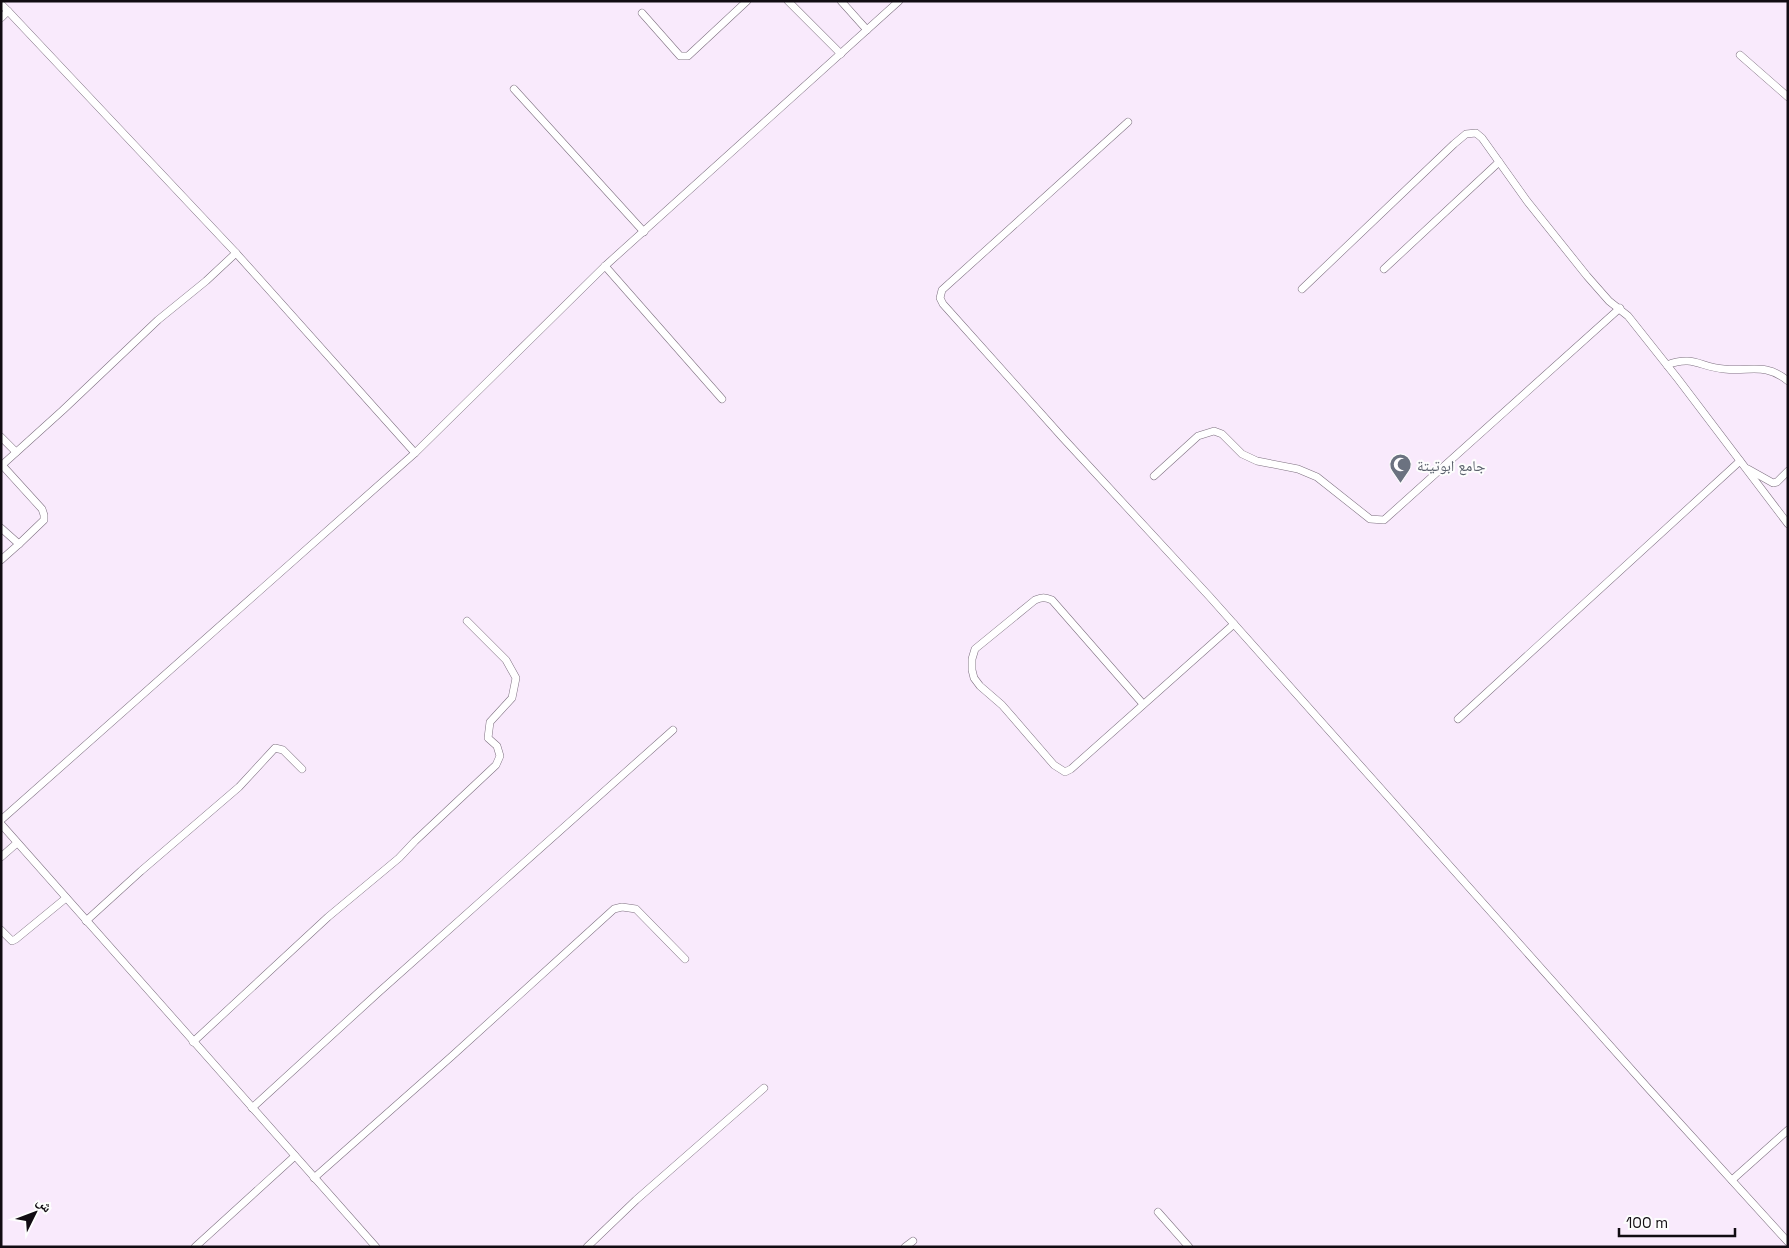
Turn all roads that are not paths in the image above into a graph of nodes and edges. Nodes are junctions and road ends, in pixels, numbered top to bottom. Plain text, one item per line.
1 (747, 1) edge
2 (788, 1) edge
3 (841, 1) edge
4 (898, 1) edge
5 (1, 4) edge
6 (8, 11) junction
7 (642, 13) dead end
8 (1, 18) edge
9 (867, 30) junction
10 (841, 54) junction
11 (1740, 55) dead end
12 (514, 89) dead end
13 (1788, 98) edge
14 (1128, 122) dead end
15 (1499, 162) junction
16 (644, 232) junction
17 (236, 253) junction
18 (606, 266) junction
19 (1384, 269) dead end
20 (1302, 289) dead end
21 (1620, 308) junction
22 (1667, 365) junction
23 (1788, 381) edge
24 (722, 399) dead end
25 (1, 437) edge
26 (16, 452) junction
27 (415, 453) junction
28 (1740, 461) junction
29 (2, 465) edge
30 (1746, 468) junction
31 (1788, 471) edge
32 (1154, 476) dead end
33 (1788, 524) edge
34 (1, 528) edge
35 (19, 544) junction
36 (1, 560) edge
37 (466, 621) dead end
38 (1234, 624) junction
39 (1144, 704) junction
40 (1458, 719) dead end
41 (673, 730) dead end
42 (302, 769) dead end
43 (1, 822) edge
44 (17, 843) junction
45 (1, 857) edge
46 (66, 898) junction
47 (86, 921) junction
48 (1, 930) edge
49 (685, 959) dead end
50 (193, 1042) junction
51 (764, 1088) dead end
52 (252, 1108) junction
53 (1788, 1130) edge
54 (295, 1156) junction
55 (314, 1178) junction
56 (1732, 1180) junction
57 (1158, 1212) dead end
58 (913, 1241) dead end
59 (1788, 1242) edge
60 (195, 1247) edge
61 (376, 1247) edge
62 (586, 1247) edge
63 (906, 1247) edge
64 (1189, 1247) edge

1 - 7 street
2 - 10 street
3 - 9 street
4 - 9 street
5 - 6 street
6 - 8 street
6 - 17 street
9 - 10 street
10 - 16 street
11 - 13 street
12 - 16 street
14 - 38 street
15 - 19 street
15 - 20 street
15 - 21 street
16 - 18 street
17 - 26 street
17 - 27 street
18 - 24 street
18 - 27 street
21 - 22 street
21 - 32 street
22 - 23 street
22 - 28 street
25 - 26 street
26 - 29 street
27 - 43 street
28 - 30 street
28 - 40 street
29 - 35 street
30 - 31 street
30 - 33 street
34 - 35 street
35 - 36 street
37 - 50 street
38 - 39 street
38 - 56 street
39 - 39 street
41 - 52 street
42 - 47 street
43 - 44 street
44 - 45 street
44 - 46 street
46 - 47 street
46 - 48 street
47 - 50 street
49 - 55 street
50 - 52 street
51 - 62 street
52 - 54 street
53 - 56 street
54 - 55 street
54 - 60 street
55 - 61 street
56 - 59 street
57 - 64 street
58 - 63 street

